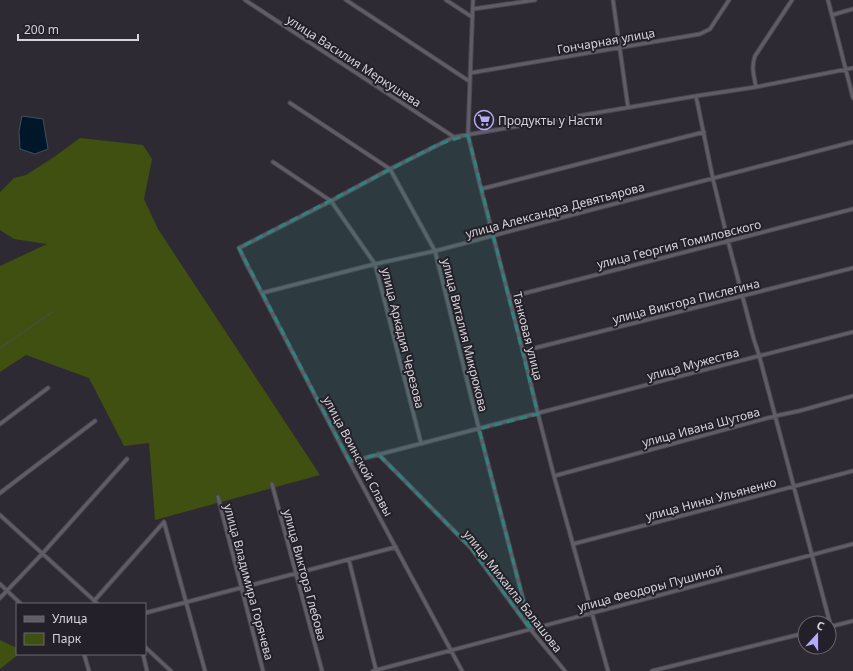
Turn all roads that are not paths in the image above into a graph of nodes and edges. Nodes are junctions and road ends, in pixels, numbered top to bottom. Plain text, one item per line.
1 (244, 0) edge
2 (346, 0) edge
3 (446, 0) edge
4 (473, 0) edge
5 (535, 0) edge
6 (613, 0) edge
7 (729, 0) edge
8 (792, 0) edge
9 (828, 0) edge
10 (473, 9) junction
11 (853, 10) edge
12 (832, 15) junction
13 (472, 17) junction
14 (620, 47) junction
15 (853, 68) edge
16 (846, 69) junction
17 (470, 73) junction
18 (470, 81) junction
19 (756, 87) junction
20 (696, 96) junction
21 (853, 98) edge
22 (290, 103) dead end
23 (628, 107) junction
24 (704, 132) junction
25 (468, 135) junction
26 (454, 137) junction
27 (853, 142) edge
28 (273, 162) dead end
29 (390, 168) junction
30 (713, 178) junction
31 (481, 189) junction
32 (331, 201) junction
33 (853, 209) edge
34 (493, 236) junction
35 (728, 241) junction
36 (435, 251) junction
37 (376, 264) junction
38 (853, 268) edge
39 (262, 293) junction
40 (743, 296) junction
41 (510, 297) junction
42 (853, 332) edge
43 (523, 351) junction
44 (759, 355) junction
45 (48, 388) dead end
46 (853, 396) edge
47 (538, 414) junction
48 (775, 416) junction
49 (95, 421) dead end
50 (0, 424) edge
51 (479, 429) junction
52 (421, 443) junction
53 (378, 454) junction
54 (128, 460) dead end
55 (350, 462) junction
56 (853, 471) edge
57 (554, 476) junction
58 (272, 484) dead end
59 (794, 486) junction
60 (0, 493) edge
61 (218, 497) dead end
62 (0, 515) edge
63 (573, 544) junction
64 (853, 544) edge
65 (396, 547) junction
66 (42, 554) junction
67 (813, 555) junction
68 (349, 560) junction
69 (296, 574) junction
70 (0, 584) edge
71 (242, 588) junction
72 (7, 591) junction
73 (0, 598) edge
74 (94, 601) junction
75 (20, 603) edge
76 (97, 603) edge
77 (186, 603) junction
78 (146, 613) edge
79 (591, 613) junction
80 (827, 615) edge
81 (853, 621) edge
82 (837, 625) edge
83 (531, 630) junction
84 (797, 635) edge
85 (146, 648) edge
86 (452, 650) junction
87 (84, 655) edge
88 (143, 655) edge
89 (375, 670) edge
90 (88, 671) edge
91 (147, 671) edge
92 (171, 671) edge
93 (204, 671) edge
94 (263, 671) edge
95 (322, 671) edge
96 (462, 671) edge
97 (565, 671) edge
98 (608, 671) edge
99 (652, 671) edge

1 - 26 street, улица Василия Меркушева
2 - 18 street
3 - 13 street
4 - 10 street, Танковая улица
5 - 10 street
6 - 14 street
7 - 14 street, Гончарная улица
8 - 19 street
9 - 12 street
10 - 13 street, Танковая улица
11 - 12 street
12 - 16 street
13 - 17 street, Танковая улица
14 - 17 street, Гончарная улица
14 - 23 street
15 - 16 street
16 - 19 street
16 - 21 street
17 - 18 street, Танковая улица
18 - 25 street, Танковая улица
19 - 20 street
20 - 23 street
20 - 24 street
22 - 29 street, улица Виталия Микрюкова
23 - 25 street
24 - 30 street
24 - 31 street
25 - 26 street
25 - 31 street, Танковая улица
26 - 29 street
27 - 30 street, улица Александра Девятьярова
28 - 32 street, улица Аркадия Черезова
29 - 32 street
29 - 36 street, улица Виталия Микрюкова
30 - 34 street, улица Александра Девятьярова
30 - 35 street
31 - 34 street, Танковая улица
32 - 37 street, улица Аркадия Черезова
32 - 39 street, улица Воинской Славы
33 - 35 street, улица Георгия Томиловского
34 - 36 street, улица Александра Девятьярова
34 - 41 street, Танковая улица
35 - 40 street
35 - 41 street, улица Георгия Томиловского
36 - 37 street, улица Александра Девятьярова
36 - 51 street, улица Виталия Микрюкова
37 - 39 street, улица Александра Девятьярова
37 - 52 street, улица Аркадия Черезова
38 - 40 street, улица Виктора Пислегина
39 - 55 street, улица Воинской Славы
40 - 43 street, улица Виктора Пислегина
40 - 44 street
41 - 43 street, Танковая улица
42 - 44 street, улица Мужества
43 - 47 street, Танковая улица
44 - 47 street, улица Мужества
44 - 48 street
45 - 50 street
46 - 48 street, улица Ивана Шутова
47 - 51 street, улица Мужества
47 - 57 street, Танковая улица
48 - 57 street, улица Ивана Шутова
48 - 59 street
49 - 60 street
51 - 52 street, улица Мужества
51 - 83 street, улица Виталия Микрюкова
52 - 53 street, улица Мужества
53 - 55 street, улица Мужества
53 - 83 street, улица Михаила Балашова
54 - 66 street
55 - 65 street, улица Воинской Славы
56 - 59 street, улица Нины Ульяненко
57 - 63 street, Танковая улица
58 - 69 street, улица Виктора Глебова
59 - 63 street, улица Нины Ульяненко
59 - 67 street
61 - 71 street, улица Владимира Горячева
62 - 66 street
63 - 79 street, Танковая улица
64 - 67 street, улица Феодоры Пушиной
65 - 68 street
65 - 86 street, улица Воинской Славы
66 - 72 street
66 - 74 street
67 - 79 street, улица Феодоры Пушиной
67 - 80 street
68 - 69 street
68 - 89 street
69 - 71 street
69 - 95 street, улица Виктора Глебова
70 - 72 street
71 - 77 street
71 - 94 street, улица Владимира Горячева
72 - 73 street
72 - 75 street
74 - 76 street
74 - 77 street
77 - 78 street
77 - 93 street
79 - 83 street, улица Феодоры Пушиной
79 - 98 street, Танковая улица
81 - 82 street
83 - 86 street, улица Феодоры Пушиной
83 - 97 street, улица Михаила Балашова
84 - 99 street
85 - 92 street
86 - 89 street, улица Феодоры Пушиной
86 - 96 street, улица Воинской Славы
87 - 90 street
88 - 91 street

